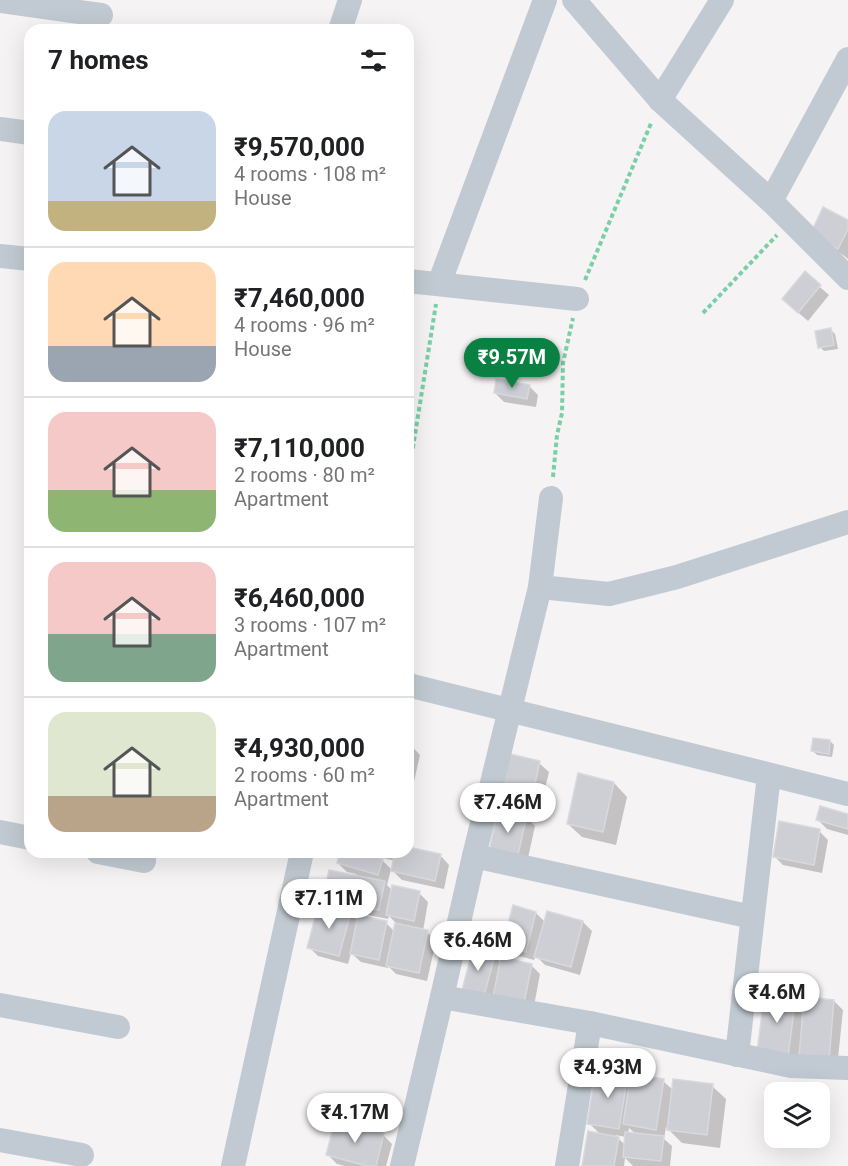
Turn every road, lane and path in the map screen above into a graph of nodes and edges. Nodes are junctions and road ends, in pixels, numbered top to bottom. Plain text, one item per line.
1 (350, 0) edge
2 (545, 0) edge
3 (574, 0) edge
4 (722, 0) edge
5 (0, 1) edge
6 (101, 15) edge
7 (342, 24) edge
8 (848, 59) edge
9 (840, 94) edge
10 (660, 100) junction
11 (0, 129) edge
12 (24, 132) edge
13 (771, 201) junction
14 (790, 221) junction
15 (0, 256) edge
16 (24, 258) edge
17 (848, 278) edge
18 (414, 282) edge
19 (439, 284) junction
20 (577, 299) junction
21 (703, 313) dead end
22 (414, 440) edge
23 (551, 498) joint
24 (848, 522) edge
25 (540, 587) junction
26 (414, 687) edge
27 (510, 711) junction
28 (769, 775) junction
29 (848, 794) edge
30 (0, 832) edge
31 (24, 837) edge
32 (474, 856) junction
33 (129, 858) edge
34 (301, 858) edge
35 (144, 861) dead end
36 (752, 917) junction
37 (442, 997) junction
38 (0, 1005) edge
39 (590, 1023) junction
40 (118, 1027) dead end
41 (737, 1055) junction
42 (848, 1068) edge
43 (0, 1140) edge
44 (82, 1155) dead end
45 (233, 1166) edge
46 (402, 1166) edge
47 (567, 1166) edge

1 - 7 street
2 - 19 street
3 - 10 street
4 - 10 street
5 - 6 street
8 - 9 street
9 - 13 street
10 - 13 street
10 - 20 path
11 - 12 street
13 - 14 street
14 - 17 street
14 - 21 path
15 - 16 street
18 - 19 street
19 - 20 street
19 - 22 path
20 - 23 path
23 - 25 street
24 - 25 street
25 - 27 street
26 - 27 street
27 - 28 street
27 - 32 street
28 - 29 street
28 - 36 street
30 - 31 street
32 - 36 street
32 - 37 street
33 - 35 street
34 - 45 street
36 - 41 street
37 - 39 street
37 - 46 street
38 - 40 street
39 - 41 street
39 - 47 street
41 - 42 street
43 - 44 street

